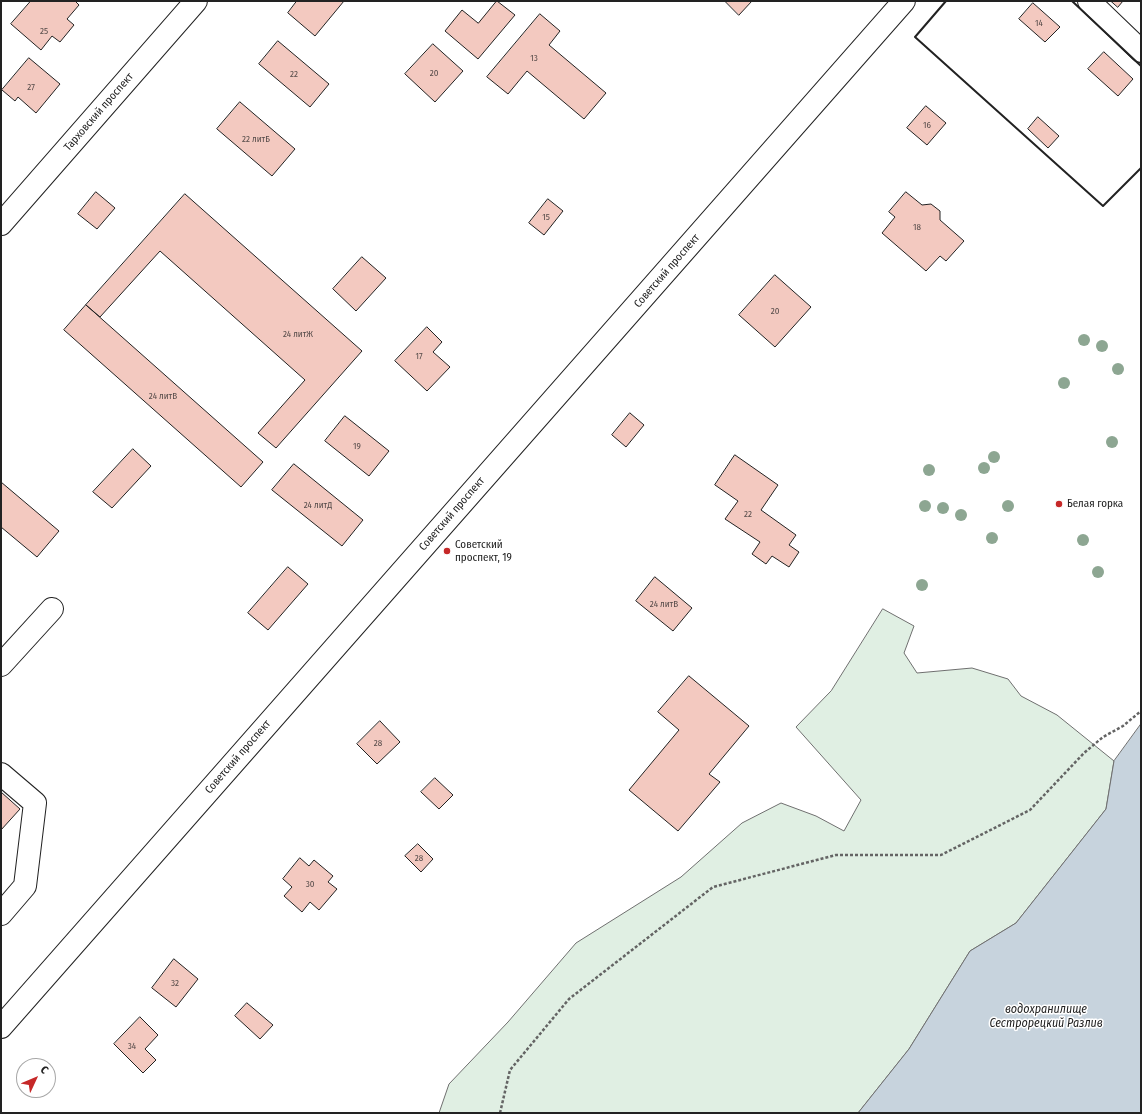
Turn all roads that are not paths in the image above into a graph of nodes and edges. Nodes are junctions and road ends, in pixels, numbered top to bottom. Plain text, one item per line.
1 (196, 1) edge
2 (904, 1) edge
3 (1089, 1) edge
4 (1141, 51) edge
5 (1, 224) edge
6 (52, 609) dead end
7 (1, 665) edge
8 (1, 774) edge
9 (1, 914) edge
10 (1, 1027) edge

1 - 5 street, Тарховский проспект
2 - 10 street, Советский проспект
3 - 4 street
6 - 7 street
8 - 9 street

